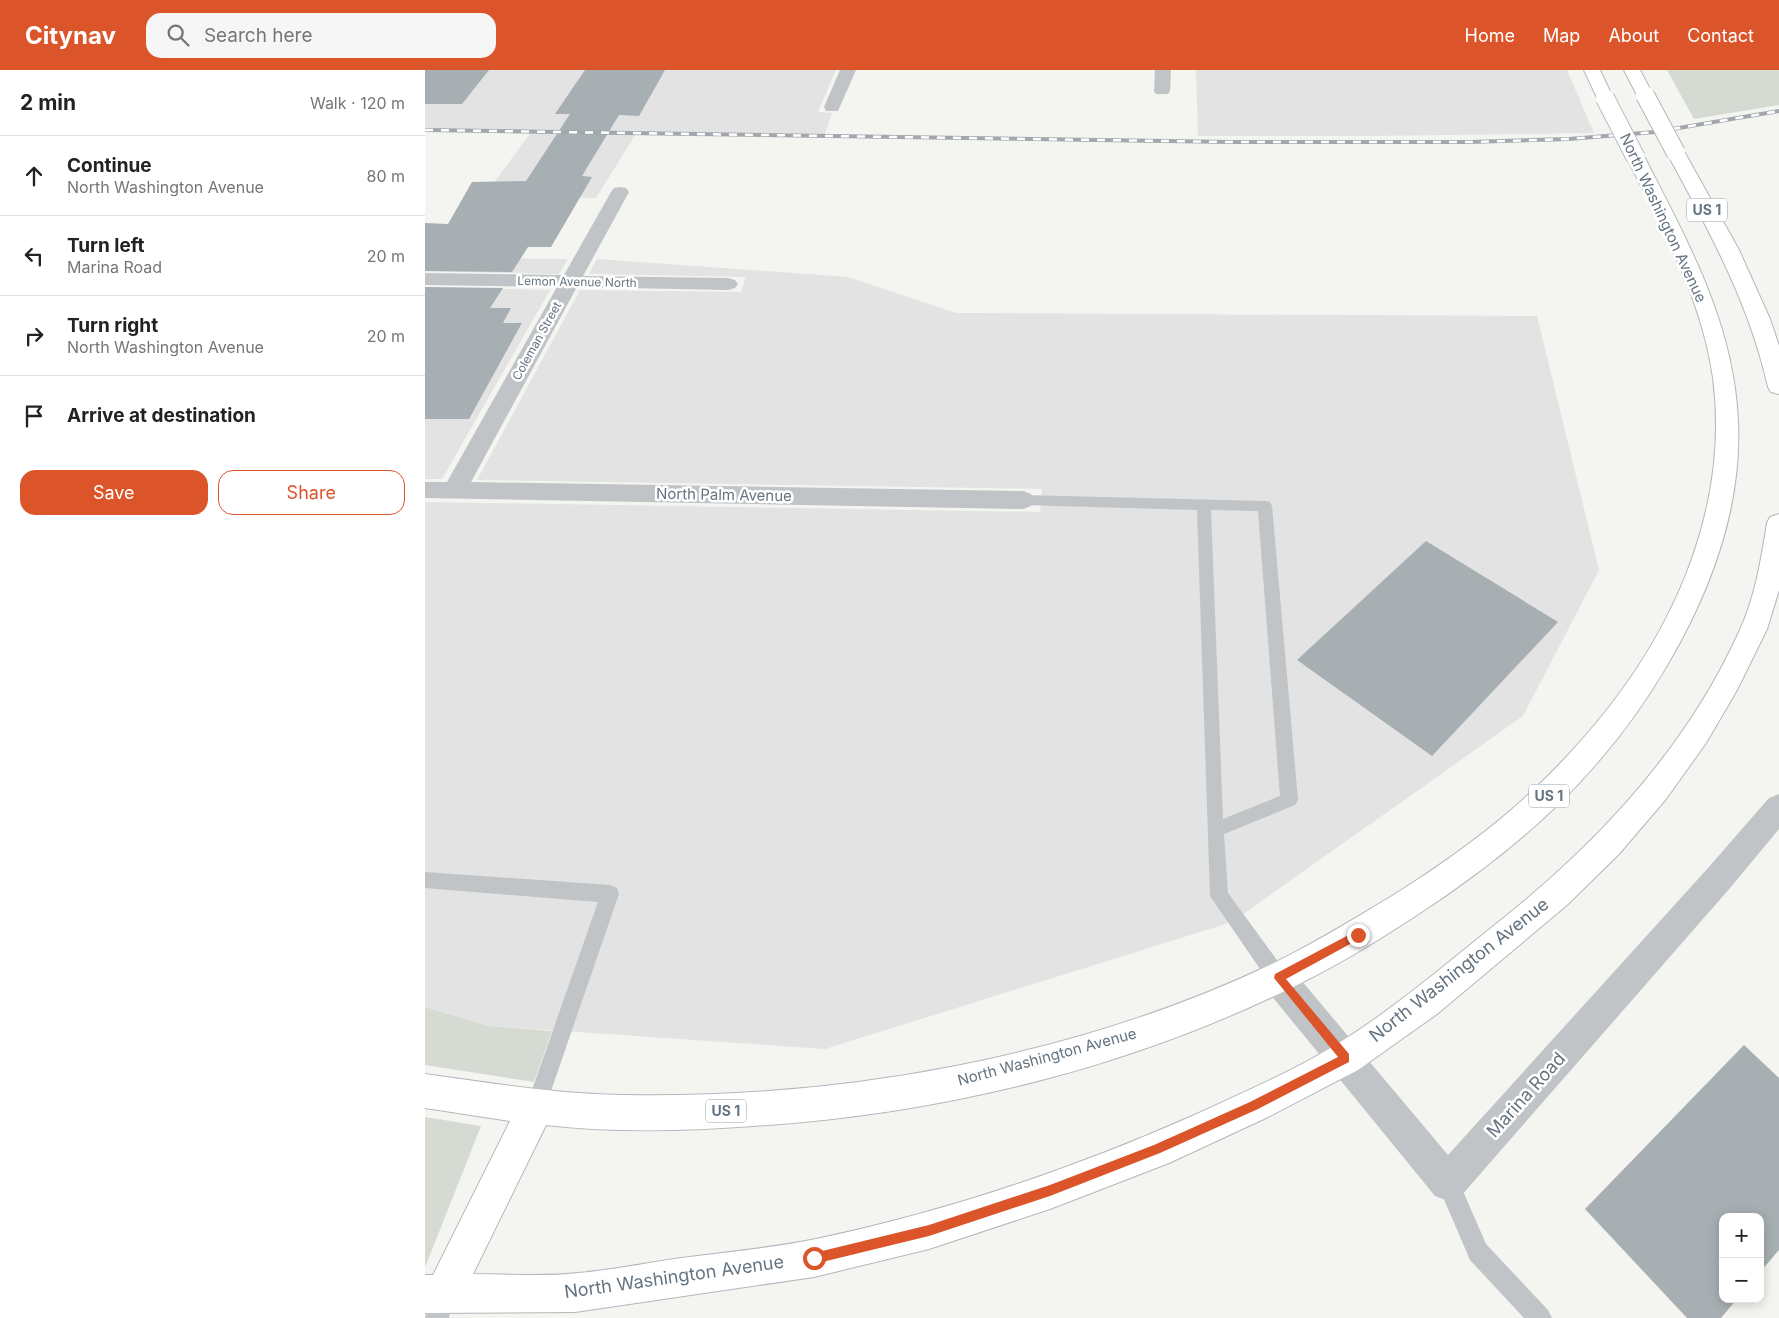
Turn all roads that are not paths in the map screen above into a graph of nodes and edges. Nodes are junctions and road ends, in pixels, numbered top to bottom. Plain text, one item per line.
1 (848, 70) edge
2 (1163, 70) edge
3 (1592, 70) edge
4 (1632, 70) edge
5 (1162, 91) dead end
6 (832, 107) dead end
7 (621, 192) dead end
8 (425, 279) edge
9 (569, 282) junction
10 (729, 284) dead end
11 (1779, 387) edge
12 (425, 490) edge
13 (454, 491) junction
14 (1023, 500) joint
15 (1204, 505) junction
16 (1779, 524) edge
17 (1779, 807) edge
18 (1215, 830) junction
19 (425, 880) edge
20 (1279, 978) junction
21 (1346, 1058) junction
22 (425, 1091) edge
23 (536, 1107) junction
24 (1448, 1183) junction
25 (435, 1302) edge
26 (1540, 1318) edge

1 - 6 street
2 - 5 street
3 - 20 main road, North Washington Avenue / US 1, bridge
4 - 11 main road, US 1, bridge
7 - 9 street, Coleman Street
8 - 9 street, Lemon Avenue North
9 - 10 street, Lemon Avenue North
9 - 13 street, Coleman Street
12 - 13 street, North Palm Avenue
13 - 14 street, North Palm Avenue
14 - 15 lane
15 - 18 lane
15 - 18 lane
16 - 21 main road, North Washington Avenue
17 - 24 street, Marina Road
18 - 20 lane
19 - 23 lane
20 - 21 street
20 - 23 main road, North Washington Avenue / US 1
21 - 24 street
21 - 25 main road, North Washington Avenue
22 - 23 main road, North Washington Avenue / US 1
23 - 25 main road
24 - 26 lane

